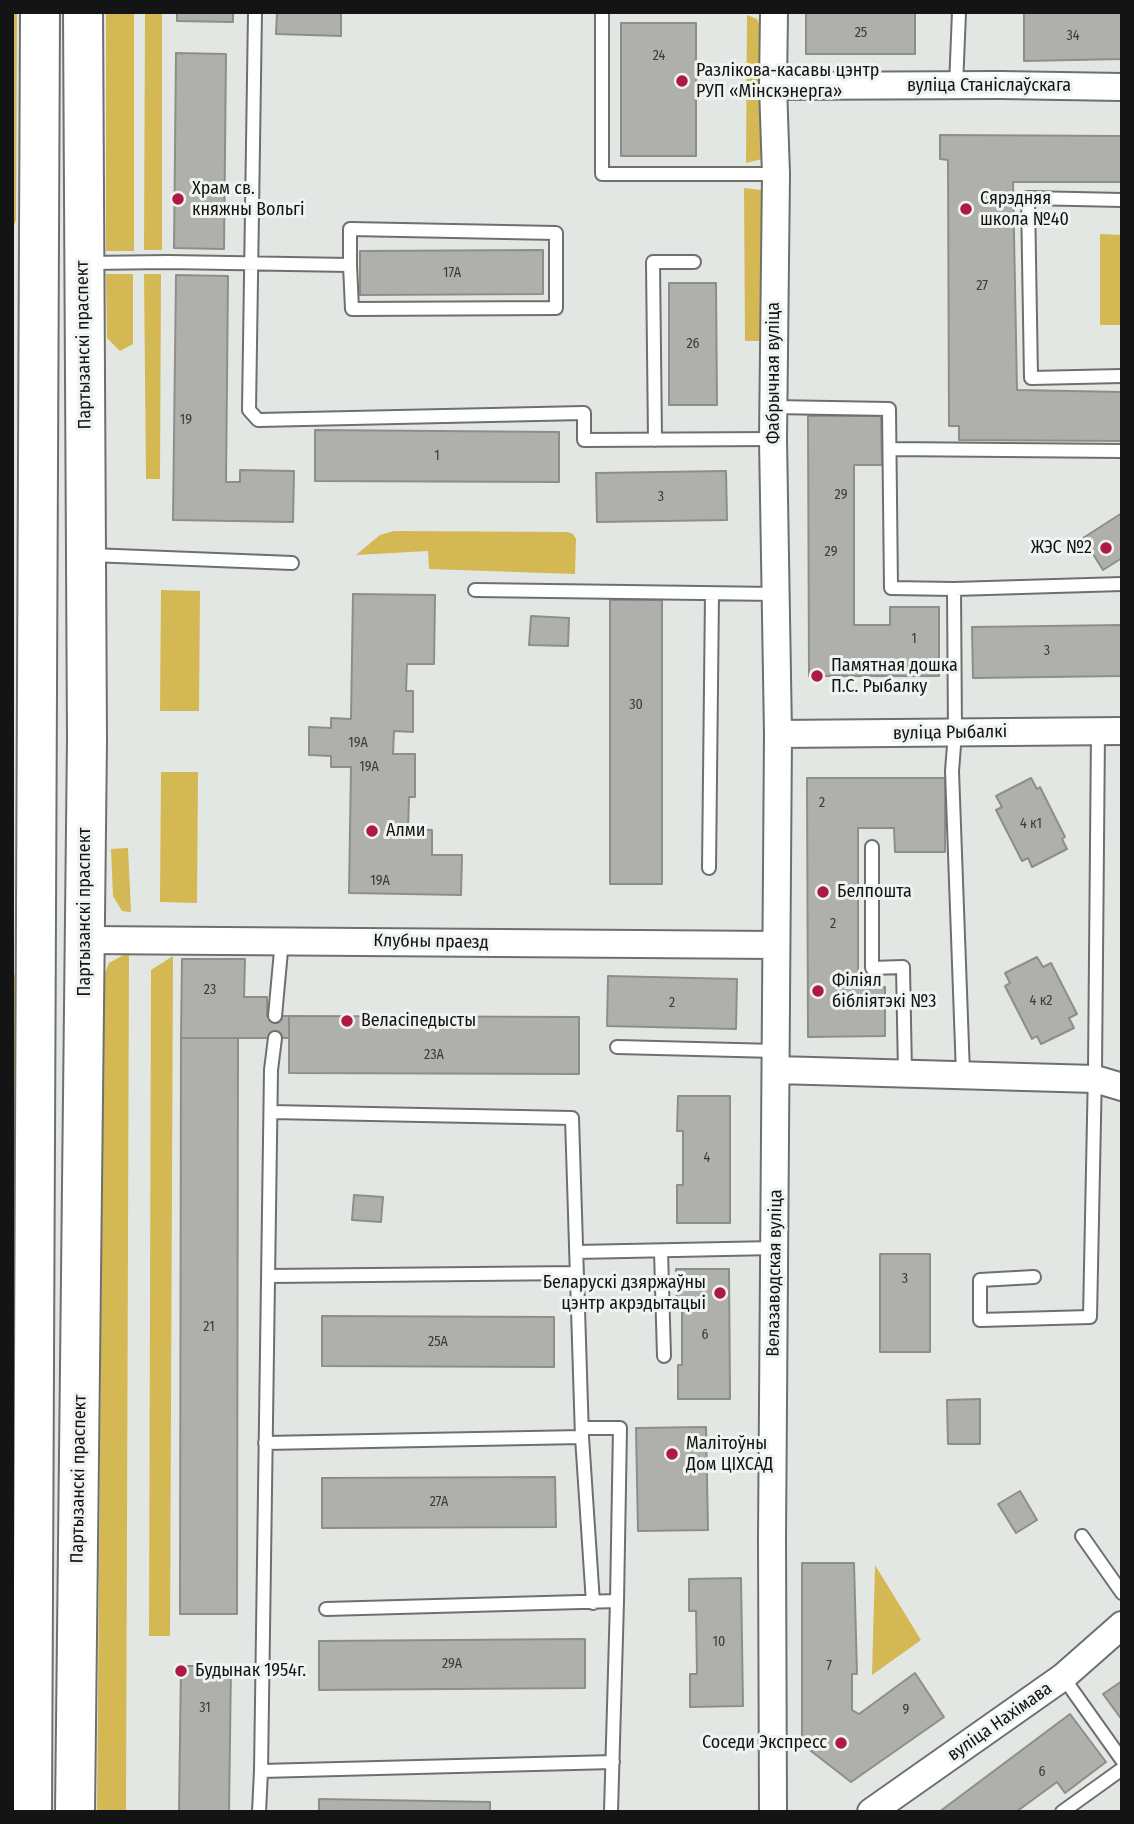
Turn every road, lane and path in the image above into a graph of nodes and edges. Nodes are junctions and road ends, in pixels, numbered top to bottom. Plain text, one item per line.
1 (40, 12) edge
2 (83, 12) edge
3 (255, 12) edge
4 (602, 12) edge
5 (774, 12) edge
6 (959, 12) edge
7 (773, 86) junction
8 (956, 86) junction
9 (1122, 87) edge
10 (40, 140) junction
11 (83, 144) junction
12 (776, 174) junction
13 (1122, 200) edge
14 (249, 262) junction
15 (694, 262) dead end
16 (83, 263) junction
17 (350, 265) junction
18 (1122, 376) edge
19 (773, 407) junction
20 (773, 439) junction
21 (655, 440) junction
22 (890, 449) junction
23 (1122, 451) edge
24 (87, 554) junction
25 (292, 563) dead end
26 (1122, 584) edge
27 (954, 589) junction
28 (475, 590) dead end
29 (712, 594) junction
30 (776, 594) junction
31 (1110, 731) edge
32 (955, 733) junction
33 (778, 734) junction
34 (872, 847) dead end
35 (709, 868) dead end
36 (35, 939) junction
37 (86, 940) junction
38 (282, 940) junction
39 (776, 945) junction
40 (275, 1016) dead end
41 (275, 1038) dead end
42 (617, 1047) dead end
43 (777, 1060) junction
44 (905, 1073) junction
45 (963, 1074) junction
46 (1095, 1079) junction
47 (1122, 1087) edge
48 (271, 1112) junction
49 (775, 1248) junction
50 (661, 1251) junction
51 (576, 1252) junction
52 (35, 1254) junction
53 (81, 1260) junction
54 (576, 1273) junction
55 (270, 1276) junction
56 (1034, 1277) dead end
57 (664, 1356) dead end
58 (582, 1432) junction
59 (265, 1443) junction
60 (1082, 1536) dead end
61 (1122, 1593) edge
62 (617, 1601) junction
63 (593, 1603) junction
64 (326, 1609) dead end
65 (1122, 1625) edge
66 (1063, 1677) junction
67 (1122, 1760) edge
68 (612, 1762) junction
69 (1122, 1769) edge
70 (261, 1771) junction
71 (32, 1812) edge
72 (75, 1812) edge
73 (259, 1812) edge
74 (611, 1812) edge
75 (773, 1812) edge
76 (871, 1812) edge
77 (1062, 1812) edge

1 - 10 main road
2 - 11 main road, Партызанскі праспект
3 - 14 lane
4 - 12 lane
5 - 7 street, Фабрычная вуліца
6 - 8 lane
7 - 8 street, вуліца Станіслаўскага
7 - 12 street, Фабрычная вуліца
8 - 9 street, вуліца Станіслаўскага
10 - 11 main road
10 - 36 main road
11 - 16 main road, Партызанскі праспект
12 - 19 street, Фабрычная вуліца
13 - 18 lane
14 - 16 lane
14 - 17 lane
14 - 21 lane
15 - 21 lane
16 - 24 main road, Партызанскі праспект
17 - 17 lane
19 - 20 street, Фабрычная вуліца
19 - 22 lane
20 - 21 lane
20 - 30 street, Фабрычная вуліца
22 - 23 lane
22 - 27 lane
24 - 25 lane
24 - 37 main road, Партызанскі праспект
26 - 27 lane
27 - 32 lane
28 - 29 lane
29 - 30 lane
29 - 35 lane
30 - 33 street, Фабрычная вуліца
31 - 32 street, вуліца Рыбалкі
31 - 46 lane
32 - 33 street, вуліца Рыбалкі
32 - 45 lane
33 - 39 street, Велазаводская вуліца
34 - 44 lane
36 - 37 main road
36 - 52 main road
37 - 38 street, Клубны праезд
37 - 53 main road, Партызанскі праспект
38 - 39 street, Клубны праезд
38 - 40 lane
39 - 43 street, Велазаводская вуліца
41 - 48 lane
42 - 43 lane
43 - 44 street
43 - 49 street, Велазаводская вуліца
44 - 45 street
45 - 46 street
46 - 47 street
46 - 56 lane
48 - 51 lane
48 - 55 lane
49 - 50 lane
49 - 75 street, Велазаводская вуліца
50 - 51 lane
50 - 57 lane
51 - 54 lane
52 - 53 main road
52 - 71 main road
53 - 72 main road, Партызанскі праспект
54 - 55 lane
54 - 58 lane
55 - 59 lane
58 - 59 lane
58 - 62 lane
58 - 63 lane
59 - 70 lane
60 - 61 lane
62 - 63 lane
62 - 68 lane
63 - 64 lane
65 - 66 street, вуліца Нахімава
66 - 67 lane
66 - 76 street, вуліца Нахімава
68 - 70 lane
68 - 74 lane
69 - 77 lane
70 - 73 lane

